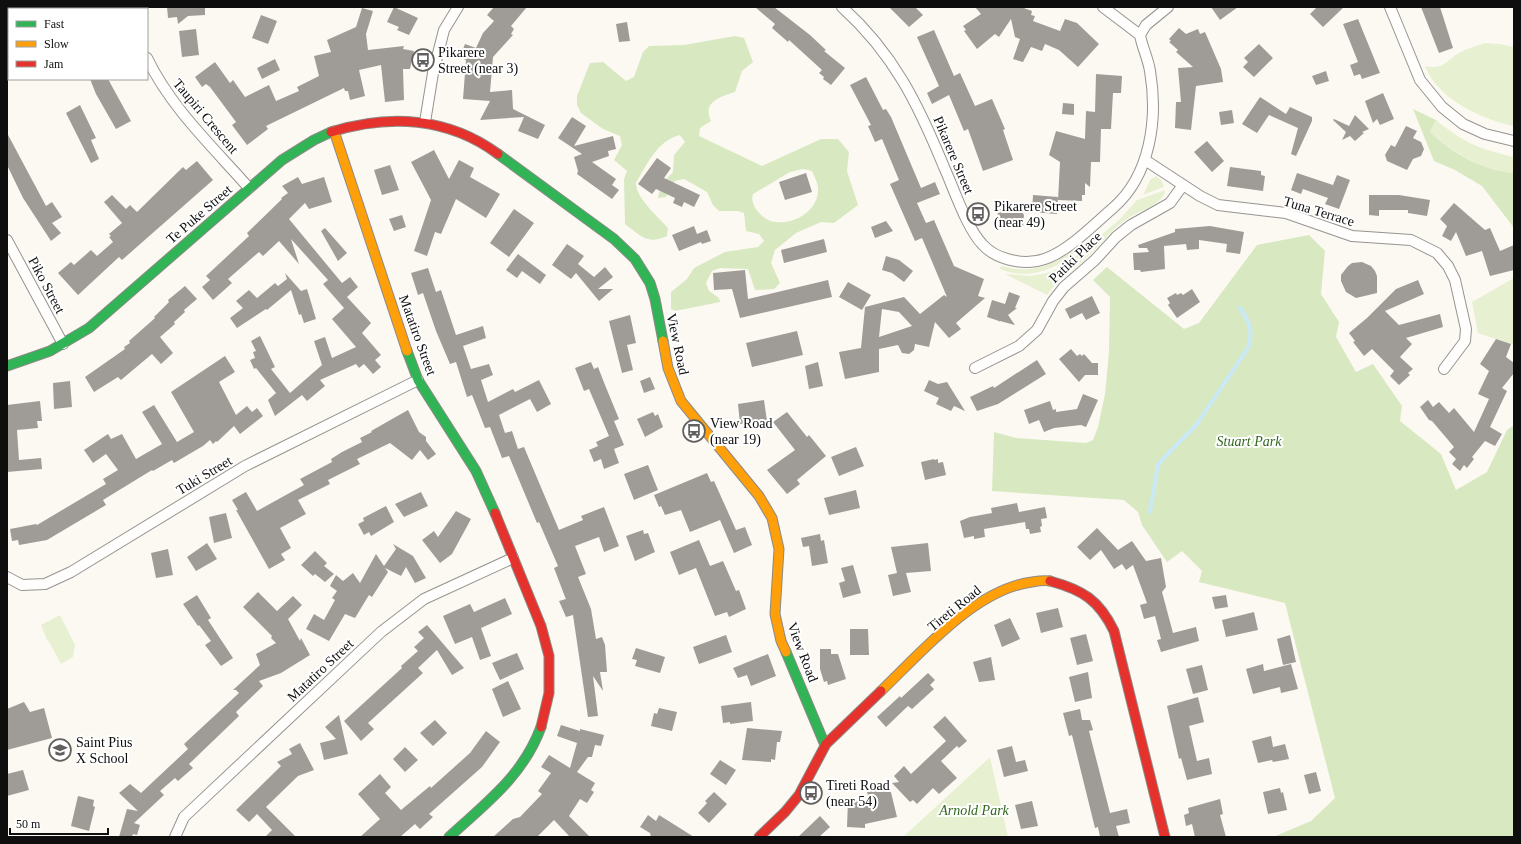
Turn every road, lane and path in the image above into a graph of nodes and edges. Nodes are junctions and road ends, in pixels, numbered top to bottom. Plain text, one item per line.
1 (458, 7) edge
2 (842, 7) edge
3 (1103, 7) edge
4 (1168, 7) edge
5 (1390, 7) edge
6 (1140, 35) junction
7 (148, 60) edge
8 (425, 122) junction
9 (334, 131) junction
10 (1514, 141) edge
11 (1145, 160) junction
12 (1183, 185) junction
13 (249, 188) junction
14 (7, 240) edge
15 (63, 344) junction
16 (7, 366) edge
17 (975, 368) dead end
18 (1444, 368) dead end
19 (418, 380) junction
20 (513, 558) junction
21 (7, 576) edge
22 (825, 745) junction
23 (175, 837) edge
24 (449, 837) edge
25 (759, 837) edge
26 (1165, 837) edge

1 - 8 street
2 - 11 street, Pikarere Street
3 - 6 street
4 - 6 street
5 - 10 street
6 - 11 street, Pikarere Street
7 - 13 street, Taupiri Crescent
8 - 9 street, Te Puke Street
8 - 22 street, View Road
9 - 13 street, Te Puke Street
9 - 19 street, Matatiro Street
11 - 12 street, Tuna Terrace
12 - 17 street, Patiki Place
12 - 18 street, Tuna Terrace
13 - 15 street, Te Puke Street
14 - 15 street, Piko Street
15 - 16 street, Te Puke Street
19 - 20 street, Matatiro Street
19 - 21 street, Tuki Street
20 - 23 street, Matatiro Street
20 - 24 street, Matatiro Street
22 - 25 street, Tireti Road
22 - 26 street, Tireti Road

